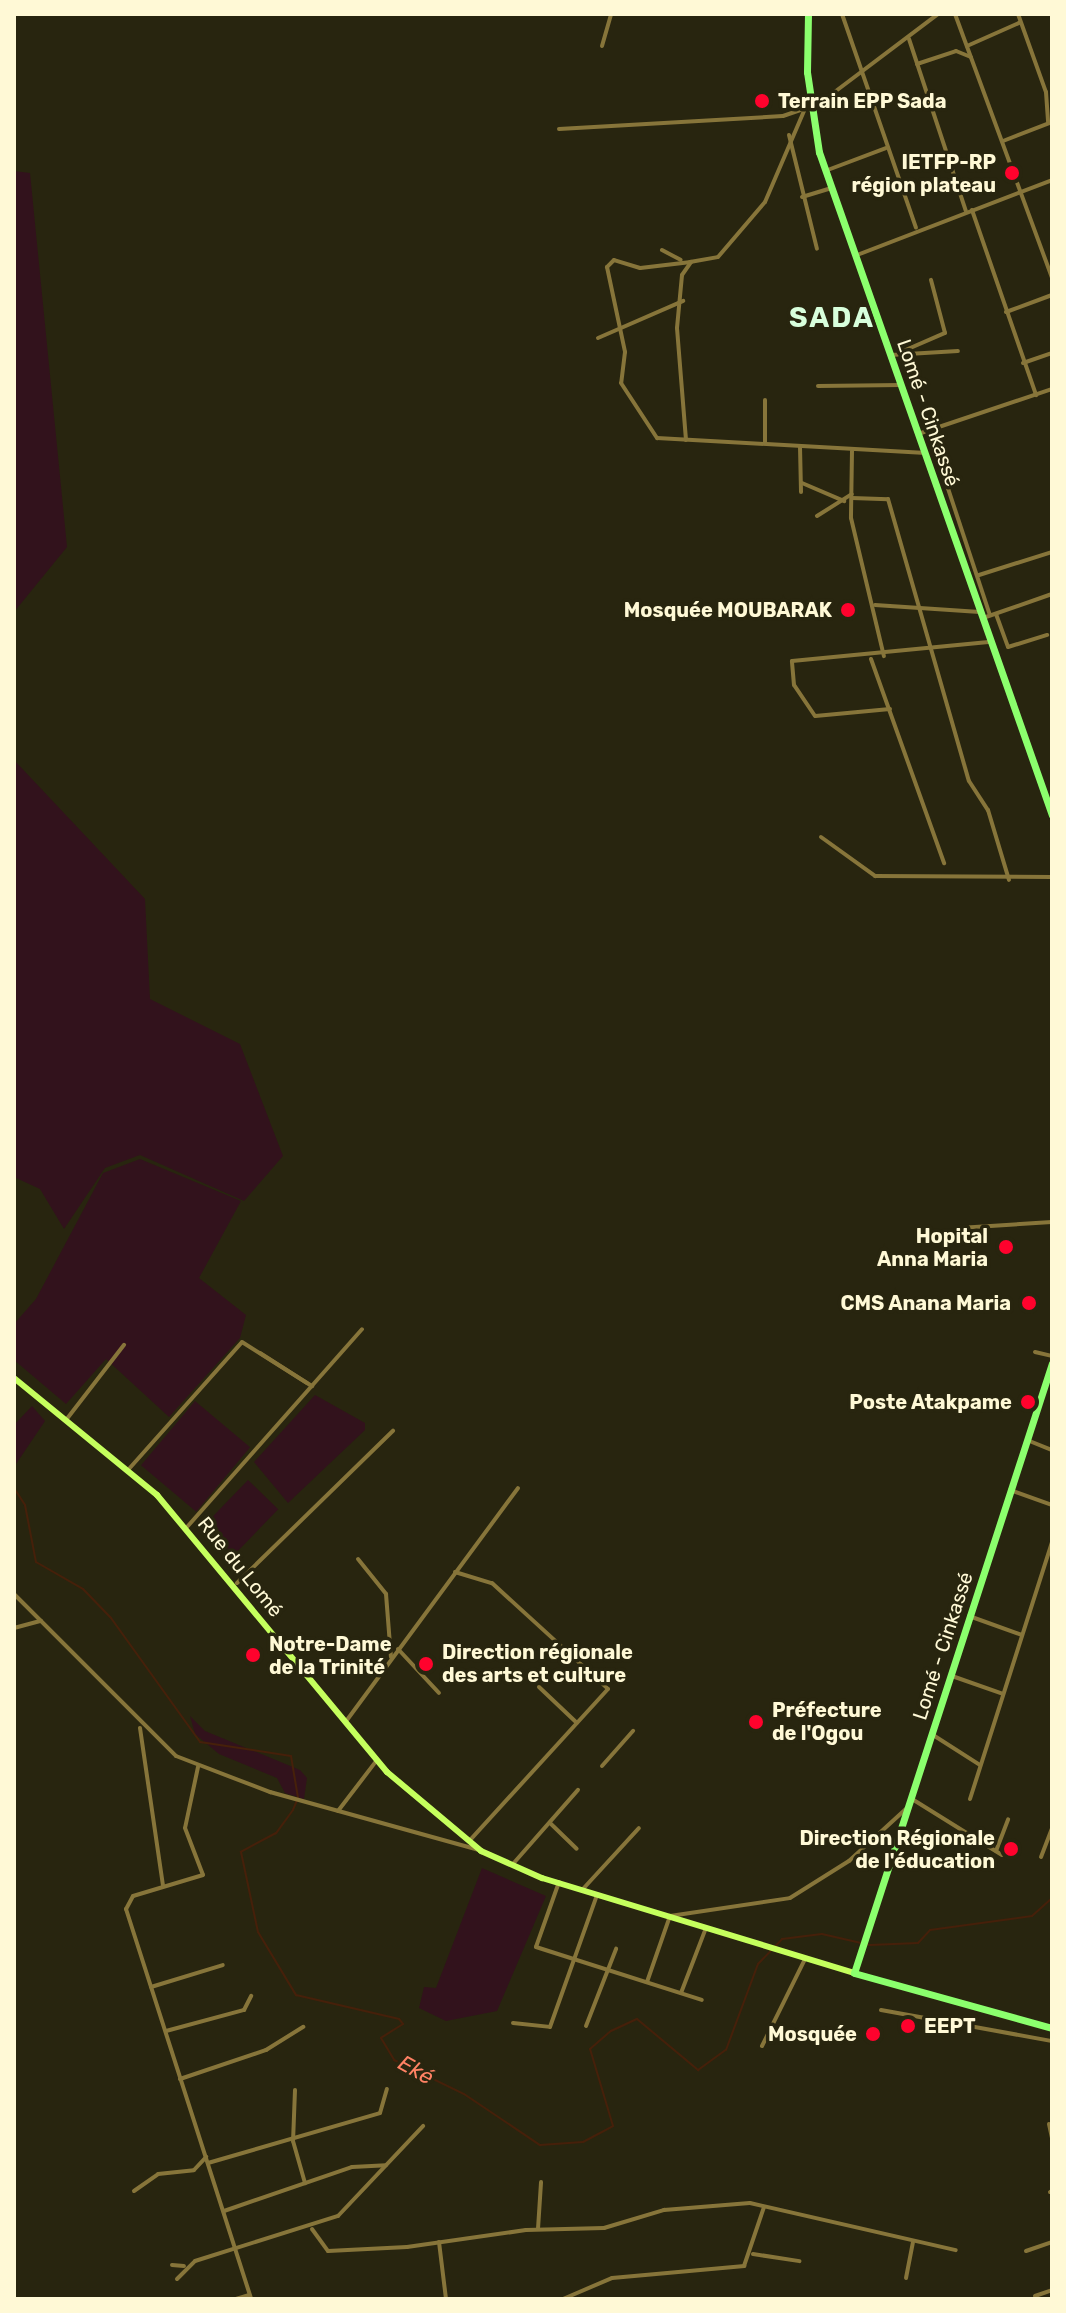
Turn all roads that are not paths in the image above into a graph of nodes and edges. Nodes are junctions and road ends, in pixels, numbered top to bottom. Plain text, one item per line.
1 (611, 14) edge
2 (808, 14) edge
3 (842, 14) edge
4 (938, 14) edge
5 (955, 14) edge
6 (1018, 14) edge
7 (1020, 23) junction
8 (909, 39) junction
9 (602, 46) dead end
10 (967, 46) junction
11 (972, 59) junction
12 (917, 64) junction
13 (862, 73) junction
14 (1049, 92) edge
15 (808, 108) junction
16 (1050, 122) edge
17 (559, 129) dead end
18 (788, 135) junction
19 (1003, 141) junction
20 (886, 148) junction
21 (825, 171) junction
22 (1052, 180) edge
23 (831, 188) junction
24 (1021, 191) junction
25 (802, 197) junction
26 (969, 210) junction
27 (916, 228) junction
28 (817, 249) dead end
29 (662, 250) dead end
30 (855, 256) junction
31 (691, 262) junction
32 (1052, 278) edge
33 (931, 280) dead end
34 (1052, 295) edge
35 (683, 301) junction
36 (1006, 312) junction
37 (618, 328) junction
38 (598, 338) dead end
39 (958, 351) dead end
40 (901, 352) junction
41 (1052, 353) edge
42 (891, 355) junction
43 (1023, 363) junction
44 (901, 385) junction
45 (818, 386) dead end
46 (1052, 389) edge
47 (1036, 395) junction
48 (765, 400) dead end
49 (929, 431) junction
50 (916, 434) junction
51 (686, 440) junction
52 (765, 443) junction
53 (800, 447) junction
54 (852, 450) junction
55 (922, 453) junction
56 (802, 483) junction
57 (801, 492) dead end
58 (852, 496) junction
59 (844, 501) junction
60 (817, 516) dead end
61 (953, 530) junction
62 (964, 532) junction
63 (1052, 552) edge
64 (979, 575) junction
65 (1052, 594) edge
66 (875, 605) junction
67 (921, 609) junction
68 (988, 615) junction
69 (1047, 635) dead end
70 (991, 642) junction
71 (930, 652) junction
72 (884, 656) junction
73 (871, 658) junction
74 (890, 709) junction
75 (1052, 815) edge
76 (821, 837) dead end
77 (944, 863) dead end
78 (1052, 877) edge
79 (1009, 880) junction
80 (1052, 1222) edge
81 (959, 1228) dead end
82 (362, 1329) dead end
83 (124, 1345) dead end
84 (1035, 1352) dead end
85 (1052, 1356) edge
86 (1051, 1369) edge
87 (14, 1378) edge
88 (309, 1384) junction
89 (66, 1420) junction
90 (393, 1431) dead end
91 (1027, 1440) junction
92 (1052, 1450) edge
93 (128, 1470) junction
94 (518, 1488) dead end
95 (1010, 1490) junction
96 (1052, 1505) edge
97 (187, 1527) junction
98 (1052, 1542) edge
99 (358, 1559) dead end
100 (455, 1572) junction
101 (237, 1583) junction
102 (14, 1594) edge
103 (969, 1616) junction
104 (41, 1621) junction
105 (14, 1628) edge
106 (1022, 1635) junction
107 (398, 1649) junction
108 (391, 1657) junction
109 (950, 1676) junction
110 (539, 1687) dead end
111 (439, 1693) dead end
112 (1003, 1694) junction
113 (347, 1720) junction
114 (577, 1723) junction
115 (140, 1728) junction
116 (633, 1731) dead end
117 (931, 1733) junction
118 (377, 1760) junction
119 (980, 1765) junction
120 (602, 1766) dead end
121 (198, 1767) junction
122 (578, 1790) dead end
123 (910, 1798) junction
124 (970, 1799) dead end
125 (906, 1809) junction
126 (338, 1811) junction
127 (1008, 1819) dead end
128 (550, 1823) junction
129 (639, 1828) dead end
130 (1052, 1829) edge
131 (469, 1841) junction
132 (577, 1849) dead end
133 (481, 1851) junction
134 (996, 1851) junction
135 (1002, 1855) dead end
136 (1041, 1857) dead end
137 (512, 1865) junction
138 (559, 1882) junction
139 (163, 1886) junction
140 (582, 1890) junction
141 (597, 1895) junction
142 (670, 1916) junction
143 (706, 1928) junction
144 (616, 1949) dead end
145 (572, 1959) junction
146 (805, 1959) junction
147 (223, 1965) dead end
148 (608, 1970) junction
149 (854, 1973) junction
150 (647, 1982) junction
151 (151, 1987) junction
152 (681, 1993) junction
153 (251, 1996) dead end
154 (702, 2000) dead end
155 (881, 2010) dead end
156 (513, 2023) dead end
157 (586, 2026) dead end
158 (303, 2027) dead end
159 (1052, 2028) edge
160 (166, 2031) junction
161 (1052, 2041) edge
162 (762, 2046) dead end
163 (180, 2079) junction
164 (387, 2089) dead end
165 (295, 2090) dead end
166 (1049, 2124) dead end
167 (423, 2126) dead end
168 (1052, 2138) edge
169 (293, 2141) junction
170 (207, 2160) junction
171 (387, 2165) junction
172 (541, 2182) dead end
173 (305, 2183) junction
174 (134, 2191) dead end
175 (764, 2206) junction
176 (224, 2211) junction
177 (312, 2229) junction
178 (538, 2229) junction
179 (439, 2242) junction
180 (1052, 2242) edge
181 (913, 2243) junction
182 (238, 2249) junction
183 (956, 2250) dead end
184 (1026, 2251) dead end
185 (753, 2254) junction
186 (799, 2261) dead end
187 (172, 2265) dead end
188 (184, 2266) junction
189 (906, 2278) dead end
190 (177, 2279) dead end
191 (1052, 2290) edge
192 (1035, 2296) dead end
193 (250, 2297) edge
194 (236, 2299) edge
195 (446, 2299) edge
196 (563, 2299) edge

1 - 9 street
2 - 15 highway, Lomé - Cinkassé
3 - 13 street
4 - 8 street
5 - 10 street
6 - 7 street
7 - 10 street
7 - 14 street
8 - 12 street
8 - 13 street
10 - 11 street
11 - 12 street
11 - 19 street
12 - 26 street
13 - 15 street
13 - 20 street
14 - 16 street
15 - 17 street
15 - 18 street
15 - 21 highway, Lomé - Cinkassé
16 - 19 street
18 - 25 street
18 - 31 street
19 - 24 street
20 - 21 street
20 - 27 street
21 - 23 highway, Lomé - Cinkassé
22 - 24 street
23 - 25 street
23 - 30 highway, Lomé - Cinkassé
24 - 26 street
24 - 32 street
25 - 28 street
26 - 27 street
26 - 36 street
27 - 30 street
29 - 31 street
30 - 42 highway, Lomé - Cinkassé
31 - 35 street
31 - 37 street
33 - 40 street
34 - 36 street
35 - 37 street
35 - 51 street
36 - 43 street
37 - 38 street
37 - 51 street
39 - 40 street
40 - 42 street
41 - 43 street
42 - 44 highway, Lomé - Cinkassé
43 - 47 street
44 - 45 street
44 - 50 highway, Lomé - Cinkassé
46 - 47 street
47 - 49 street
48 - 52 street
49 - 50 street
49 - 62 street
50 - 55 highway, Lomé - Cinkassé
51 - 52 street
52 - 53 street
53 - 54 street
53 - 56 street
54 - 55 street
54 - 58 street
55 - 61 highway, Lomé - Cinkassé
56 - 57 street
56 - 59 street
58 - 59 street
58 - 66 street
58 - 67 street
59 - 60 street
61 - 62 street
61 - 68 highway, Lomé - Cinkassé
62 - 64 street
63 - 64 street
64 - 68 street
65 - 68 street
66 - 67 street
66 - 72 street
67 - 68 street
67 - 71 street
68 - 69 street
68 - 70 highway, Lomé - Cinkassé
70 - 71 street
70 - 75 highway, Lomé - Cinkassé
71 - 72 street
71 - 79 street
72 - 73 street
73 - 74 street
73 - 74 street
74 - 77 street
76 - 79 street
78 - 79 street
80 - 81 street
82 - 88 street
83 - 89 street
84 - 85 street
86 - 91 highway, Lomé - Cinkassé
87 - 89 main road, Rue du Lomé
88 - 93 street
88 - 97 street
89 - 93 main road, Rue du Lomé
90 - 101 street
91 - 92 street
91 - 95 highway, Lomé - Cinkassé
93 - 97 main road, Rue du Lomé
94 - 100 street
95 - 96 street
95 - 103 highway, Lomé - Cinkassé
97 - 101 main road, Rue du Lomé
98 - 106 street
99 - 108 street
100 - 107 street
100 - 114 street
101 - 113 main road, Rue du Lomé
102 - 104 street
103 - 106 street
103 - 109 highway, Lomé - Cinkassé
104 - 105 street
104 - 115 street
106 - 112 street
107 - 108 street
107 - 111 street
108 - 113 street
109 - 112 street
109 - 117 highway, Lomé - Cinkassé
110 - 114 street
112 - 119 street
113 - 118 main road, Rue du Lomé
114 - 131 street
115 - 121 street
115 - 139 street
116 - 120 street
117 - 119 street
117 - 123 highway, Lomé - Cinkassé
118 - 126 street
118 - 131 main road, Rue du Lomé
119 - 124 street
121 - 126 street
121 - 139 street
122 - 128 street
123 - 125 highway, Lomé - Cinkassé
123 - 134 street
125 - 142 street
125 - 149 highway, Lomé - Cinkassé
126 - 133 street
127 - 134 street
128 - 132 street
128 - 137 street
129 - 140 street
130 - 136 street
131 - 133 main road, Rue du Lomé
133 - 137 main road, Rue du Lomé
134 - 135 street
137 - 138 main road, Rue du Lomé
138 - 140 main road, Rue du Lomé
138 - 145 street
139 - 151 street
140 - 141 main road, Rue du Lomé
141 - 142 main road, Rue du Lomé
141 - 145 street
142 - 143 main road, Rue du Lomé
142 - 150 street
143 - 146 main road, Rue du Lomé
143 - 152 street
144 - 148 street
145 - 148 street
145 - 156 street
146 - 149 main road, Rue du Lomé
146 - 162 street
147 - 151 street
148 - 150 street
148 - 157 street
149 - 159 highway
150 - 152 street
151 - 160 street
152 - 154 street
153 - 160 street
155 - 161 street
158 - 163 street
160 - 163 street
163 - 170 street
164 - 169 street
165 - 169 street
166 - 168 street
167 - 171 street
169 - 170 street
169 - 173 street
170 - 174 street
170 - 176 street
171 - 173 street
171 - 177 street
172 - 178 street
173 - 176 street
175 - 178 street
175 - 181 street
175 - 185 street
176 - 182 street
177 - 179 street
177 - 182 street
178 - 179 street
179 - 195 street
180 - 184 street
181 - 183 street
181 - 189 street
182 - 188 street
182 - 193 street
185 - 186 street
185 - 196 street
187 - 188 street
188 - 190 street
191 - 192 street
193 - 194 street

